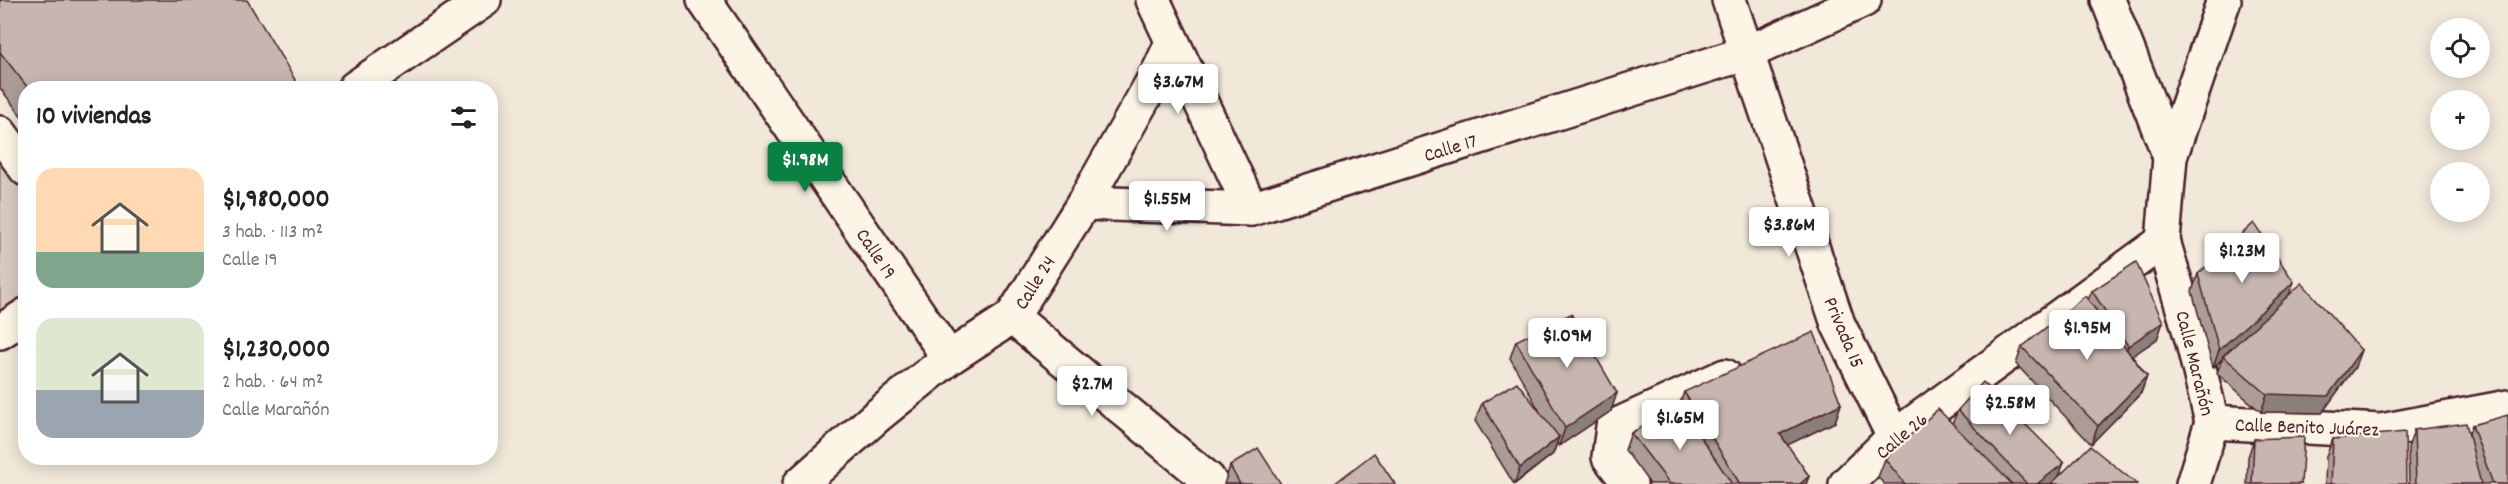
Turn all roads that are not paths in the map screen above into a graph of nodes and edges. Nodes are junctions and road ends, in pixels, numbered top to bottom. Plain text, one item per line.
1 (484, 0) edge
2 (704, 0) edge
3 (1153, 0) edge
4 (1729, 0) edge
5 (1864, 0) edge
6 (2108, 0) edge
7 (2224, 0) edge
8 (1172, 42) junction
9 (1747, 53) junction
10 (366, 81) edge
11 (0, 133) edge
12 (2170, 157) junction
13 (18, 158) edge
14 (1084, 203) junction
15 (1251, 209) junction
16 (2163, 241) junction
17 (1012, 317) junction
18 (18, 320) edge
19 (1838, 324) junction
20 (0, 332) edge
21 (1806, 339) edge
22 (949, 358) junction
23 (1751, 364) edge
24 (2508, 407) edge
25 (2212, 422) junction
26 (1894, 437) junction
27 (800, 484) edge
28 (1210, 484) edge
29 (1630, 484) edge
30 (1846, 484) edge
31 (2193, 484) edge

1 - 10 street
2 - 22 street, Calle 19
3 - 8 street
4 - 9 street, Privada 15
5 - 9 street, Calle 17
6 - 12 street
7 - 12 street, Calle Marañón
8 - 14 street, Calle 24
8 - 15 street
9 - 15 street, Calle 17
9 - 19 street, Privada 15
11 - 13 street
12 - 16 street, Calle Marañón
14 - 15 street, Calle 17
14 - 17 street, Calle 24
16 - 25 street, Calle Marañón
16 - 26 street, Calle 26
17 - 22 street, Calle 24
17 - 28 street
18 - 20 street
19 - 21 street
19 - 26 street, Privada 15
22 - 27 street, Calle 24
23 - 29 street
24 - 25 street, Calle Benito Juárez
25 - 31 street, Calle Marañón
26 - 30 street, Calle 26

